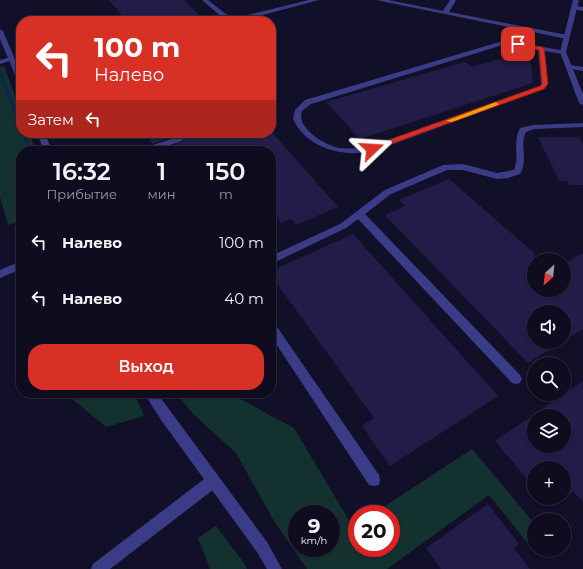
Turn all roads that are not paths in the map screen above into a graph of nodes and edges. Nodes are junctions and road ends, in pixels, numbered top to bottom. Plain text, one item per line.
1 (205, 0) edge
2 (316, 0) edge
3 (379, 0) edge
4 (453, 0) edge
5 (576, 0) edge
6 (394, 2) edge
7 (574, 8) junction
8 (583, 9) edge
9 (445, 13) junction
10 (224, 16) edge
11 (252, 16) edge
12 (0, 31) edge
13 (567, 37) junction
14 (542, 48) junction
15 (563, 52) junction
16 (11, 59) junction
17 (0, 62) edge
18 (16, 66) edge
19 (569, 67) junction
20 (583, 68) edge
21 (583, 103) edge
22 (583, 125) edge
23 (178, 139) dead end
24 (158, 146) edge
25 (359, 214) junction
26 (276, 258) edge
27 (16, 267) edge
28 (0, 274) edge
29 (276, 334) edge
30 (516, 379) dead end
31 (153, 398) edge
32 (374, 480) dead end
33 (213, 481) junction
34 (98, 569) edge
35 (275, 569) edge

1 - 10 street
2 - 11 street
3 - 6 street
4 - 9 street
5 - 7 street
6 - 9 street
7 - 8 street
7 - 13 street
9 - 13 street
12 - 16 street
13 - 15 street
14 - 14 street
14 - 15 street
15 - 19 street
16 - 17 street
16 - 18 street
19 - 20 street
19 - 21 street
22 - 25 street
23 - 24 street
25 - 26 street
25 - 30 street
27 - 28 street
29 - 32 street
31 - 33 street
33 - 34 street
33 - 35 street

